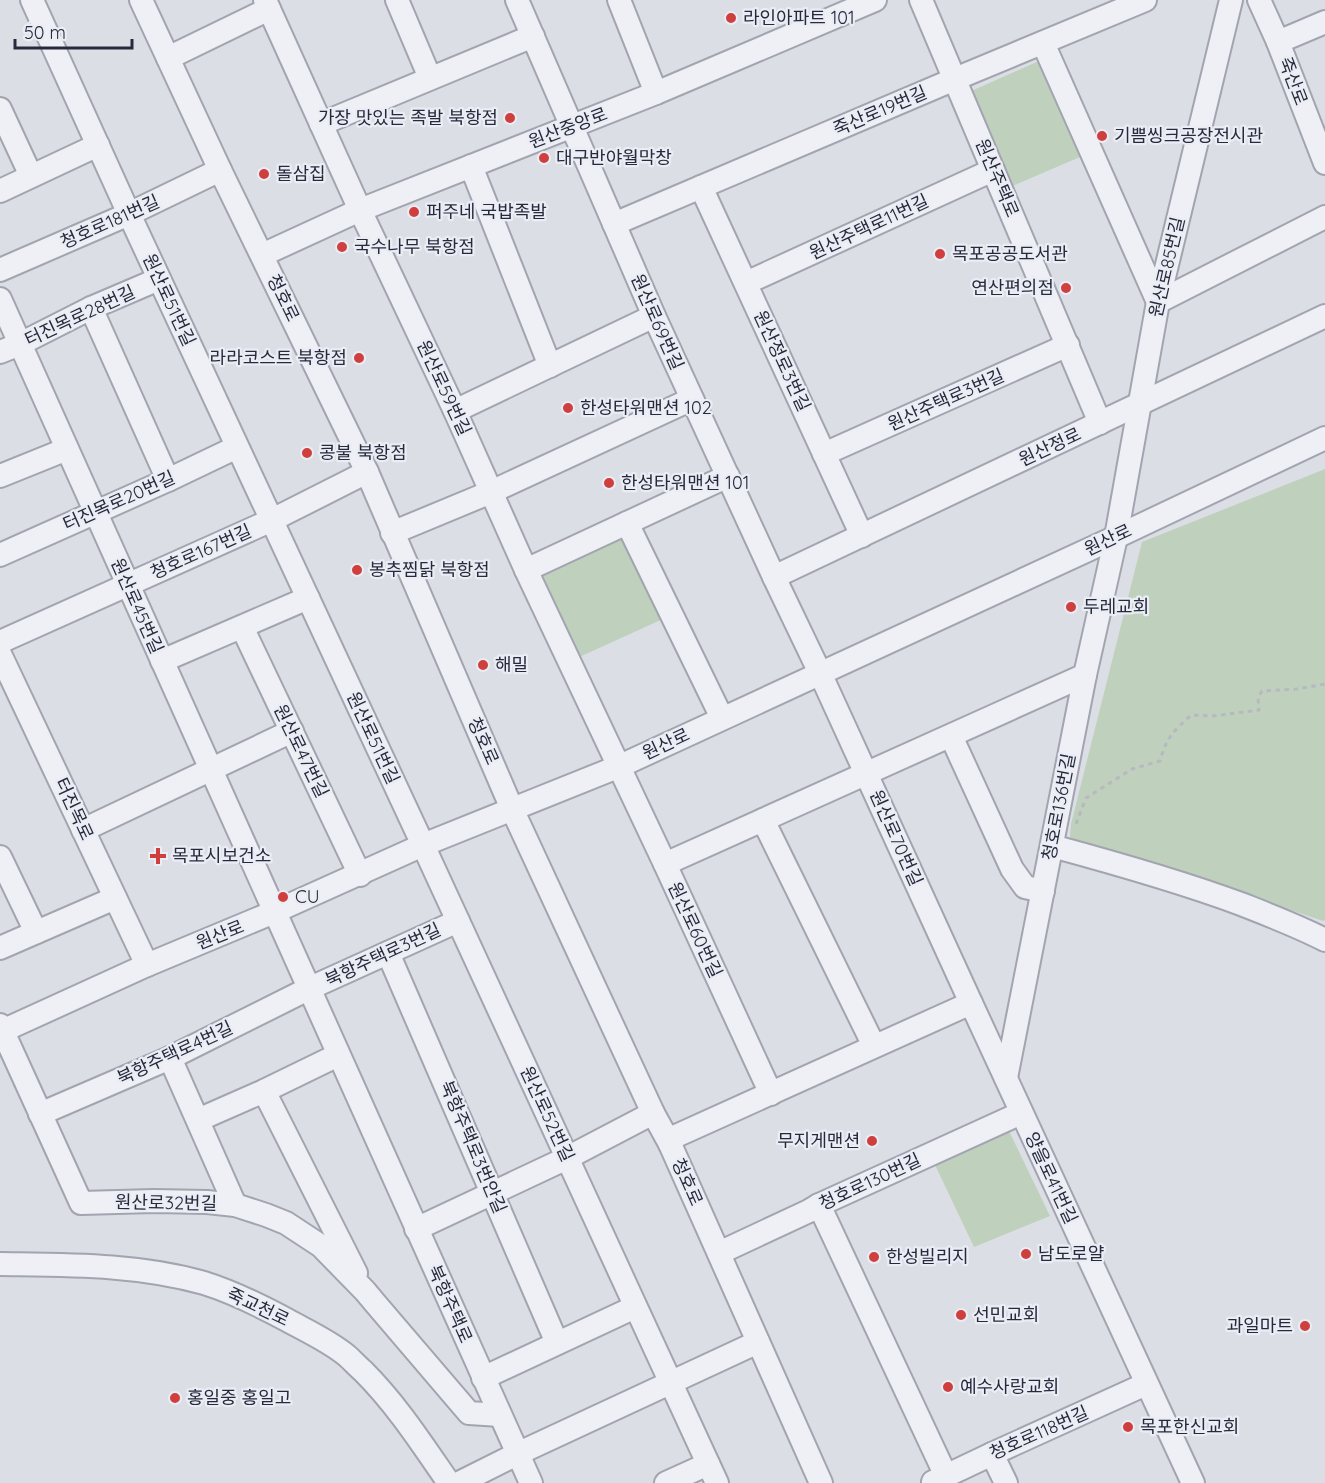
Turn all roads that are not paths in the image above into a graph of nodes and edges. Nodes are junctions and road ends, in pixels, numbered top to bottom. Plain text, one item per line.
1 (32, 0) edge
2 (141, 0) edge
3 (397, 0) edge
4 (517, 0) edge
5 (619, 0) edge
6 (875, 0) edge
7 (921, 0) edge
8 (1145, 0) edge
9 (1231, 0) edge
10 (1259, 0) edge
11 (267, 5) edge
12 (1325, 22) edge
13 (533, 36) junction
14 (1278, 42) junction
15 (1043, 43) junction
16 (168, 58) junction
17 (430, 78) junction
18 (955, 79) junction
19 (656, 93) junction
20 (0, 109) edge
21 (321, 124) junction
22 (572, 126) junction
23 (98, 145) junction
24 (1325, 163) edge
25 (471, 166) junction
26 (220, 170) junction
27 (993, 170) junction
28 (32, 176) junction
29 (701, 187) junction
30 (0, 191) edge
31 (360, 210) junction
32 (129, 214) junction
33 (1325, 217) edge
34 (614, 225) junction
35 (262, 255) junction
36 (0, 270) edge
37 (159, 279) junction
38 (746, 283) junction
39 (0, 299) edge
40 (1158, 302) junction
41 (91, 308) junction
42 (654, 316) junction
43 (1325, 316) edge
44 (1068, 345) junction
45 (10, 348) edge
46 (550, 366) junction
47 (692, 399) junction
48 (1139, 405) junction
49 (455, 411) junction
50 (1100, 423) junction
51 (1134, 432) junction
52 (1325, 438) edge
53 (237, 447) junction
54 (67, 448) junction
55 (824, 454) junction
56 (366, 472) junction
57 (0, 476) edge
58 (728, 476) junction
59 (168, 480) junction
60 (491, 492) junction
61 (95, 512) junction
62 (272, 520) junction
63 (627, 523) junction
64 (392, 533) junction
65 (862, 536) junction
66 (1116, 537) junction
67 (0, 555) edge
68 (526, 570) junction
69 (774, 577) junction
70 (128, 585) junction
71 (308, 598) junction
72 (242, 627) junction
73 (0, 642) edge
74 (0, 654) edge
75 (162, 661) junction
76 (820, 673) junction
77 (1085, 675) junction
78 (722, 718) junction
79 (292, 731) junction
80 (951, 736) junction
81 (620, 766) junction
82 (210, 769) junction
83 (867, 774) junction
84 (512, 809) junction
85 (763, 820) junction
86 (83, 830) junction
87 (1053, 841) junction
88 (423, 845) junction
89 (0, 856) edge
90 (665, 864) junction
91 (360, 874) junction
92 (1043, 891) junction
93 (115, 898) junction
94 (274, 912) junction
95 (458, 921) junction
96 (36, 932) junction
97 (1325, 940) edge
98 (0, 948) edge
99 (388, 953) junction
100 (147, 965) junction
101 (308, 989) junction
102 (971, 1003) junction
103 (1, 1029) edge
104 (874, 1046) junction
105 (338, 1056) junction
106 (170, 1058) junction
107 (1006, 1078) junction
108 (264, 1091) junction
109 (771, 1094) junction
110 (653, 1113) junction
111 (1021, 1113) junction
112 (40, 1114) junction
113 (198, 1120) junction
114 (670, 1144) junction
115 (567, 1158) junction
116 (493, 1192) junction
117 (236, 1205) junction
118 (819, 1205) junction
119 (416, 1229) junction
120 (719, 1253) junction
121 (0, 1264) edge
122 (365, 1291) junction
123 (635, 1307) junction
124 (758, 1342) junction
125 (557, 1343) junction
126 (483, 1378) junction
127 (670, 1383) junction
128 (1146, 1384) junction
129 (500, 1415) junction
130 (517, 1454) junction
131 (992, 1454) junction
132 (712, 1474) edge
133 (936, 1481) edge
134 (449, 1483) edge
135 (459, 1483) edge
136 (531, 1483) edge
137 (666, 1483) edge
138 (821, 1483) edge
139 (1006, 1483) edge
140 (1193, 1483) edge

1 - 23 street, 원산로51번길
2 - 16 street, 청호로
3 - 17 street
4 - 13 street, 원산로69번길
5 - 19 street
6 - 19 street, 원산중앙로
7 - 18 street, 원산주택로
8 - 15 street, 죽산로19번길
9 - 40 street, 원산로85번길
10 - 14 street, 죽산로
11 - 16 street, 원산로59번길
11 - 21 street, 원산로59번길
12 - 14 street
13 - 17 street
13 - 22 street, 원산로69번길
14 - 24 street, 죽산로
15 - 18 street, 죽산로19번길
15 - 40 street
16 - 26 street, 청호로
17 - 21 street
18 - 27 street, 원산주택로
18 - 29 street, 죽산로19번길
19 - 22 street, 원산중앙로
20 - 28 street
21 - 31 street, 원산로59번길
22 - 25 street, 원산중앙로
22 - 34 street, 원산로69번길
23 - 28 street
23 - 32 street, 원산로51번길
25 - 31 street, 원산중앙로
25 - 46 street
26 - 32 street, 청호로181번길
26 - 35 street, 청호로
27 - 38 street, 원산주택로11번길
27 - 44 street, 원산주택로
28 - 30 street
29 - 34 street, 죽산로19번길
29 - 38 street, 원산정로3번길
31 - 35 street, 원산중앙로
31 - 49 street, 원산로59번길
32 - 36 street, 청호로181번길
32 - 37 street, 원산로51번길
33 - 40 street
34 - 42 street, 원산로69번길
35 - 56 street, 청호로
37 - 41 street, 터진목로28번길
37 - 53 street, 원산로51번길
38 - 55 street, 원산정로3번길
39 - 45 street, 원산로45번길
40 - 48 street, 원산로85번길
41 - 45 street, 터진목로28번길
41 - 59 street
42 - 46 street
42 - 47 street, 원산로69번길
43 - 48 street, 원산정로
44 - 50 street, 원산주택로
44 - 55 street, 원산주택로3번길
45 - 54 street, 원산로45번길
46 - 49 street
47 - 58 street, 원산로69번길
47 - 60 street
48 - 50 street, 원산정로
48 - 51 street, 원산로85번길
49 - 60 street, 원산로59번길
50 - 51 street
50 - 65 street, 원산정로
51 - 66 street, 원산로85번길
52 - 66 street, 원산로
53 - 59 street, 터진목로20번길
53 - 62 street, 원산로51번길
54 - 57 street
54 - 61 street, 원산로45번길
55 - 65 street, 원산정로3번길
56 - 62 street, 청호로167번길
56 - 64 street, 청호로
58 - 63 street
58 - 69 street, 원산로69번길
59 - 61 street, 터진목로20번길
60 - 64 street
60 - 68 street, 원산로59번길
61 - 67 street, 터진목로20번길
61 - 70 street, 원산로45번길
62 - 70 street, 청호로167번길
62 - 71 street, 원산로51번길
63 - 68 street
63 - 78 street
64 - 84 street, 청호로
65 - 69 street, 원산정로
66 - 76 street, 원산로
66 - 77 street, 청호로136번길
68 - 81 street, 원산로59번길
69 - 76 street, 원산로69번길
70 - 73 street, 청호로167번길
70 - 75 street, 원산로45번길
71 - 72 street
71 - 88 street, 원산로51번길
72 - 75 street
72 - 79 street, 원산로47번길
74 - 86 street, 터진목로
75 - 82 street, 원산로45번길
76 - 78 street, 원산로
76 - 83 street, 원산로70번길
77 - 80 street
77 - 87 street, 청호로136번길
78 - 81 street, 원산로
79 - 82 street
79 - 91 street, 원산로47번길
80 - 83 street
80 - 92 street
81 - 84 street, 원산로
81 - 90 street, 원산로60번길
82 - 86 street
82 - 94 street, 원산로45번길
83 - 85 street
83 - 102 street, 원산로70번길
84 - 88 street, 원산로
84 - 110 street, 청호로
85 - 90 street
85 - 104 street
86 - 93 street, 터진목로
87 - 92 street, 청호로136번길
87 - 97 street
88 - 91 street, 원산로
88 - 95 street, 원산로52번길
89 - 96 street
90 - 109 street, 원산로60번길
91 - 94 street, 원산로
92 - 107 street, 청호로136번길
93 - 96 street
93 - 100 street, 터진목로
94 - 100 street, 원산로
94 - 101 street, 북항주택로
95 - 99 street, 북항주택로3번길
95 - 115 street, 원산로52번길
96 - 98 street
99 - 101 street, 북항주택로3번길
99 - 116 street, 북항주택로3번안길
100 - 103 street, 원산로
101 - 105 street, 북항주택로
101 - 106 street, 북항주택로4번길
102 - 104 street
102 - 107 street, 양을로41번길
103 - 112 street, 원산로32번길
104 - 109 street
105 - 108 street
105 - 119 street, 북항주택로
106 - 112 street, 북항주택로4번길
106 - 113 street
107 - 111 street, 양을로41번길
108 - 113 street
108 - 122 street
109 - 114 street
110 - 114 street, 청호로
110 - 115 street
111 - 118 street, 청호로130번길
111 - 128 street, 양을로41번길
112 - 117 street, 원산로32번길
113 - 117 street
114 - 120 street, 청호로
115 - 116 street
115 - 123 street, 원산로52번길
116 - 119 street
116 - 125 street, 북항주택로3번안길
117 - 122 street, 원산로32번길
118 - 120 street, 청호로130번길
118 - 133 street
119 - 126 street, 북항주택로
120 - 124 street, 청호로
121 - 134 street, 죽교천로
122 - 129 street, 원산로32번길
123 - 125 street
123 - 127 street, 원산로52번길
124 - 127 street
124 - 138 street, 청호로
125 - 126 street
126 - 129 street, 북항주택로
127 - 130 street
127 - 132 street, 원산로52번길
128 - 131 street, 청호로118번길
128 - 140 street, 양을로41번길
129 - 130 street, 북항주택로
130 - 135 street
130 - 136 street, 북항주택로
131 - 133 street, 청호로118번길
131 - 139 street
132 - 137 street

